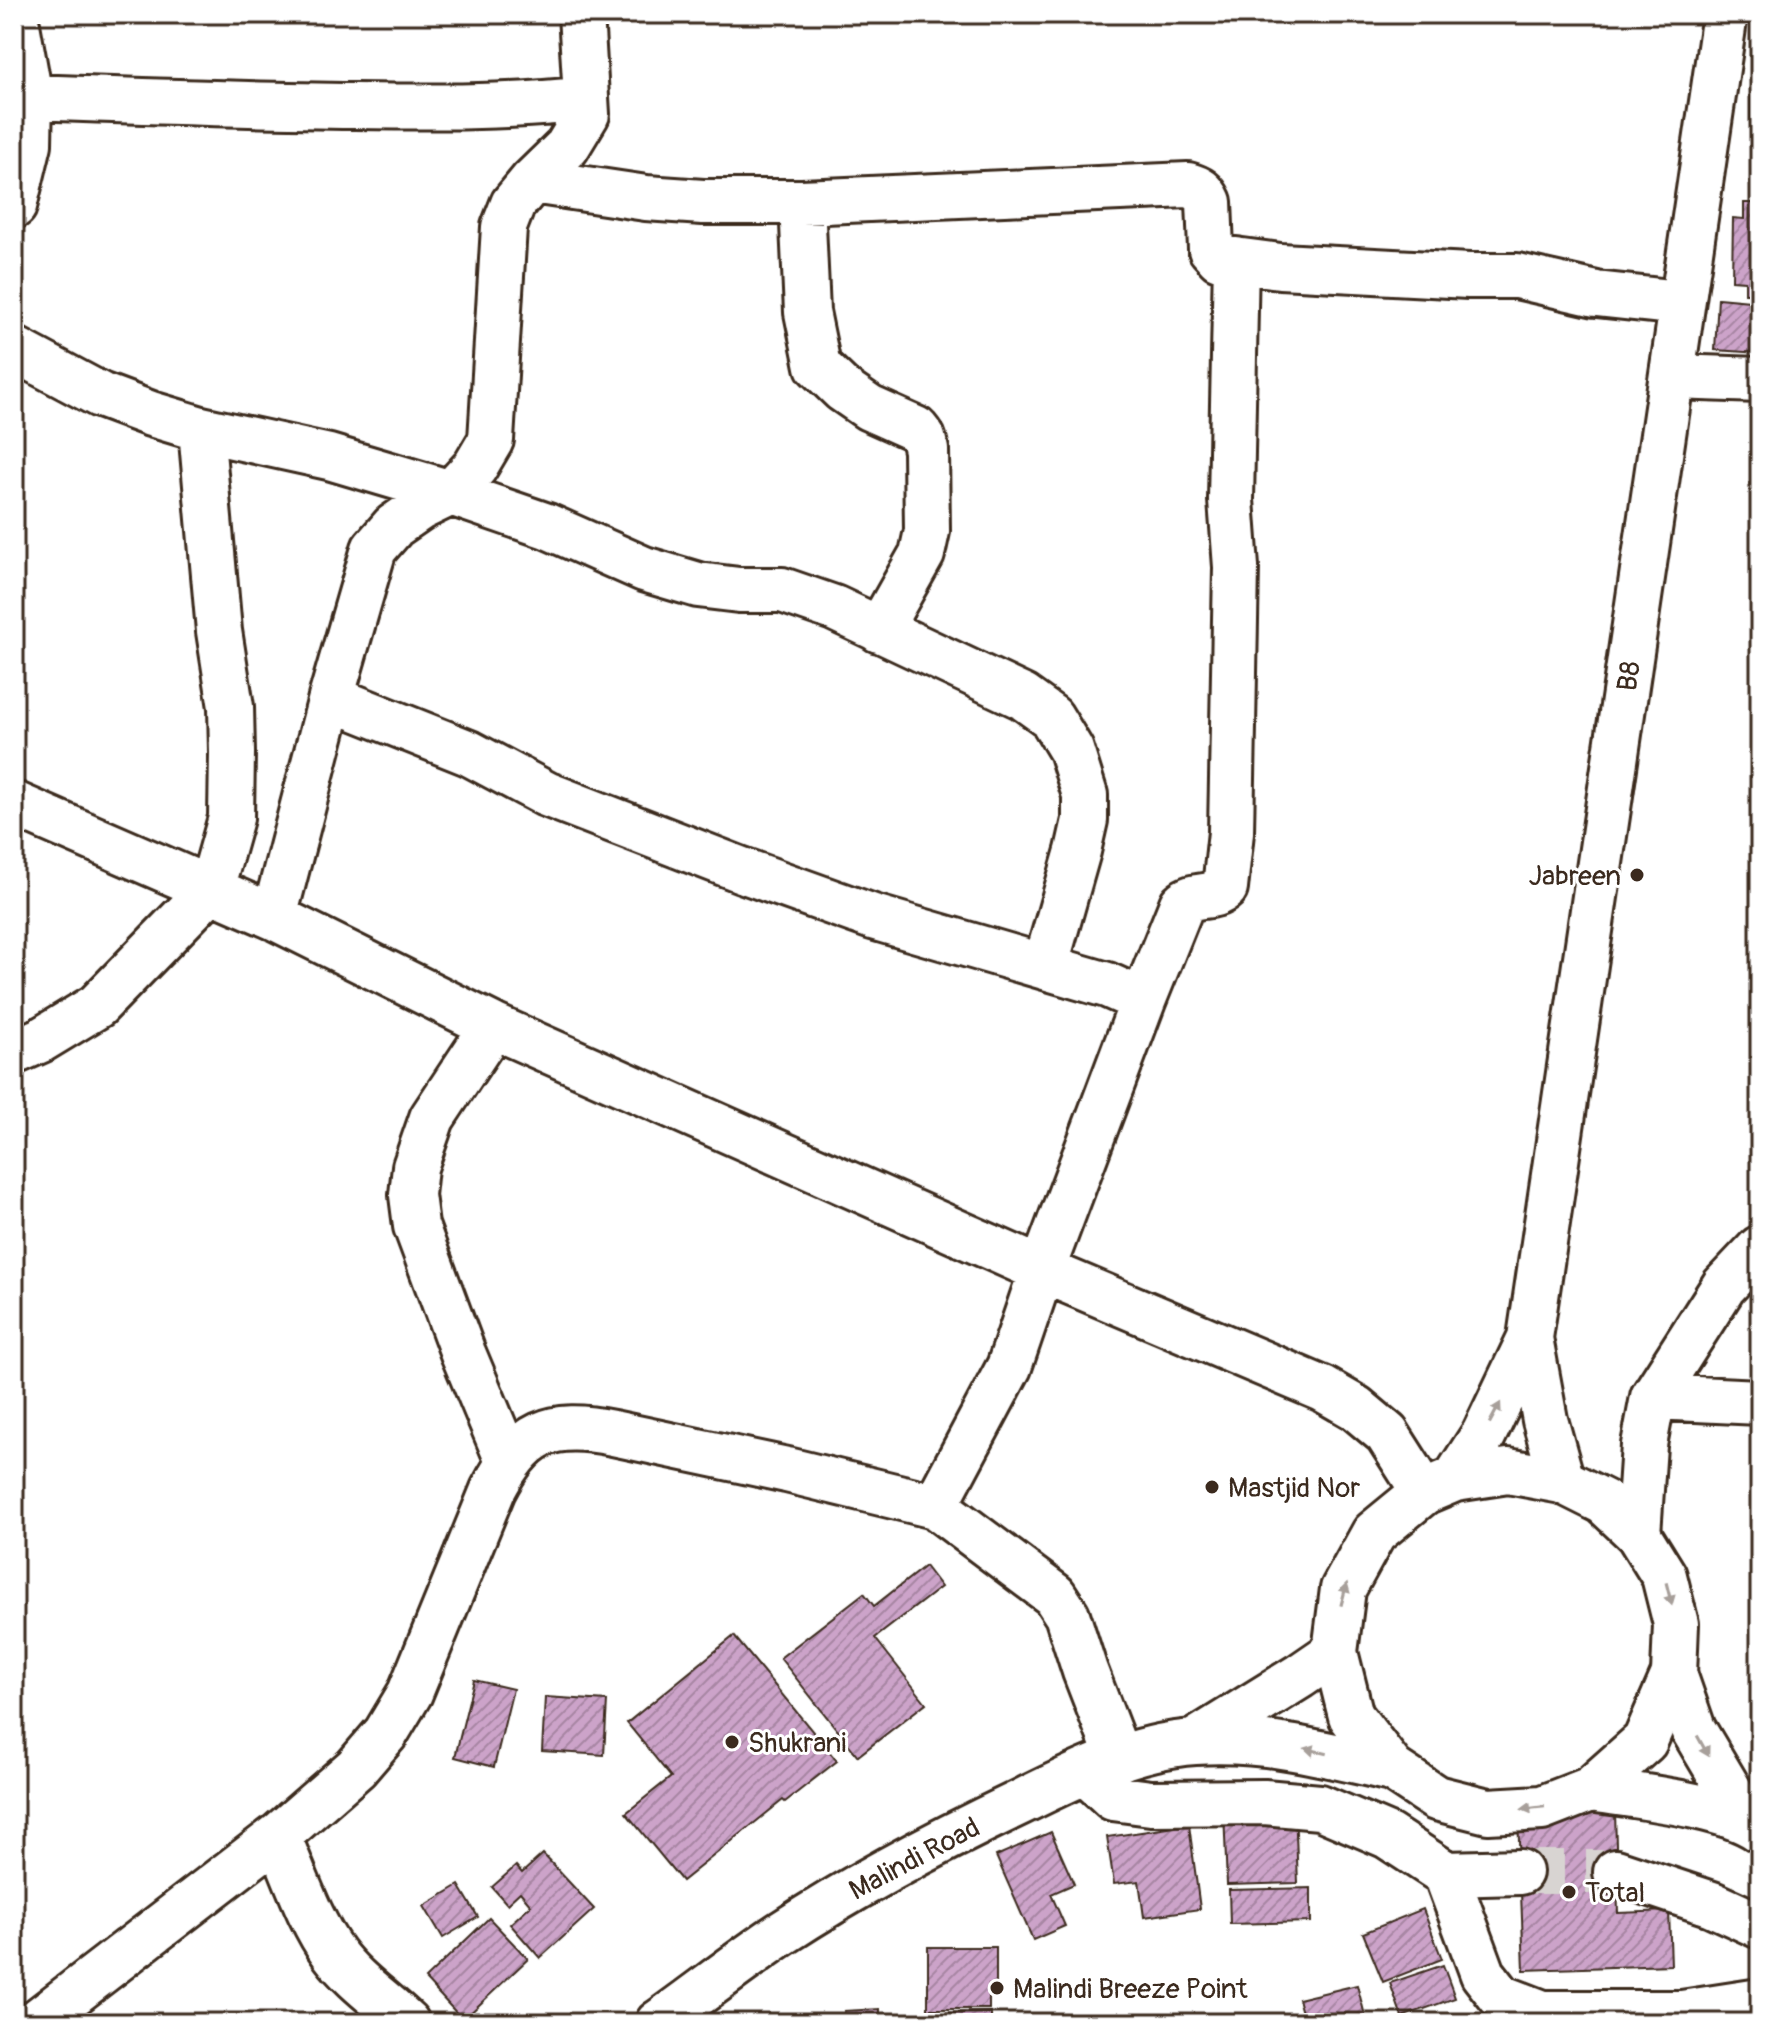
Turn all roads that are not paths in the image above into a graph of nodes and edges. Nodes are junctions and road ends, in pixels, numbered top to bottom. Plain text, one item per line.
1 (15, 14) edge
2 (581, 14) edge
3 (1725, 14) edge
4 (30, 97) junction
5 (586, 99) junction
6 (532, 181) junction
7 (802, 202) junction
8 (14, 206) edge
9 (1236, 260) junction
10 (1680, 303) junction
11 (14, 349) edge
12 (1673, 377) junction
13 (1760, 380) edge
14 (201, 429) junction
15 (451, 493) junction
16 (879, 630) junction
17 (331, 698) junction
18 (14, 804) edge
19 (211, 889) junction
20 (274, 917) junction
21 (1045, 967) junction
22 (1143, 1001) junction
23 (493, 1026) junction
24 (14, 1052) edge
25 (1760, 1248) edge
26 (1042, 1270) junction
27 (1530, 1338) junction
28 (1653, 1397) junction
29 (1760, 1402) edge
30 (508, 1461) junction
31 (1562, 1481) junction
32 (1439, 1486) junction
33 (935, 1506) junction
34 (1638, 1534) junction
35 (1335, 1652) junction
36 (1674, 1674) junction
37 (1194, 1742) junction
38 (1102, 1765) junction
39 (1392, 1769) junction
40 (1591, 1789) junction
41 (1753, 1825) edge
42 (278, 1836) junction
43 (1520, 1872) tunnel mouth
44 (1616, 1872) tunnel mouth
45 (1446, 1874) junction
46 (1760, 1926) edge
47 (1760, 2001) edge
48 (14, 2008) edge
49 (33, 2023) edge
50 (407, 2023) edge
51 (658, 2023) edge

1 - 4 main road
2 - 5 main road
3 - 10 main road, B8
4 - 5 main road
4 - 8 main road
5 - 6 main road
6 - 7 main road
6 - 15 main road
7 - 9 main road
7 - 16 main road
9 - 10 main road
9 - 22 main road
10 - 12 main road, B8
11 - 14 main road
12 - 13 main road
12 - 27 main road, B8
14 - 15 main road
14 - 19 main road
15 - 16 main road
15 - 17 main road
16 - 21 main road
17 - 20 main road
17 - 21 main road
18 - 19 main road
19 - 20 main road
19 - 24 main road
20 - 23 main road
21 - 22 main road
22 - 26 main road
23 - 26 main road
23 - 30 main road
25 - 28 main road
26 - 32 main road
26 - 33 main road
27 - 31 main road
32 -> 27 main road
28 - 29 main road
28 - 34 main road
30 - 33 main road
30 - 42 main road
31 - 32 main road
31 - 34 main road
35 -> 32 main road
33 - 38 main road
34 -> 36 main road
35 - 37 main road, Malindi Road
35 - 39 main road
36 - 40 main road
36 -> 41 main road
37 - 38 main road, Malindi Road
39 -> 37 main road, Malindi Road
38 - 45 main road
38 - 51 main road, Malindi Road
40 -> 39 main road
40 - 41 main road
42 - 49 main road
42 - 50 main road
43 - 45 main road
44 - 46 main road
45 - 47 main road
48 - 49 main road

